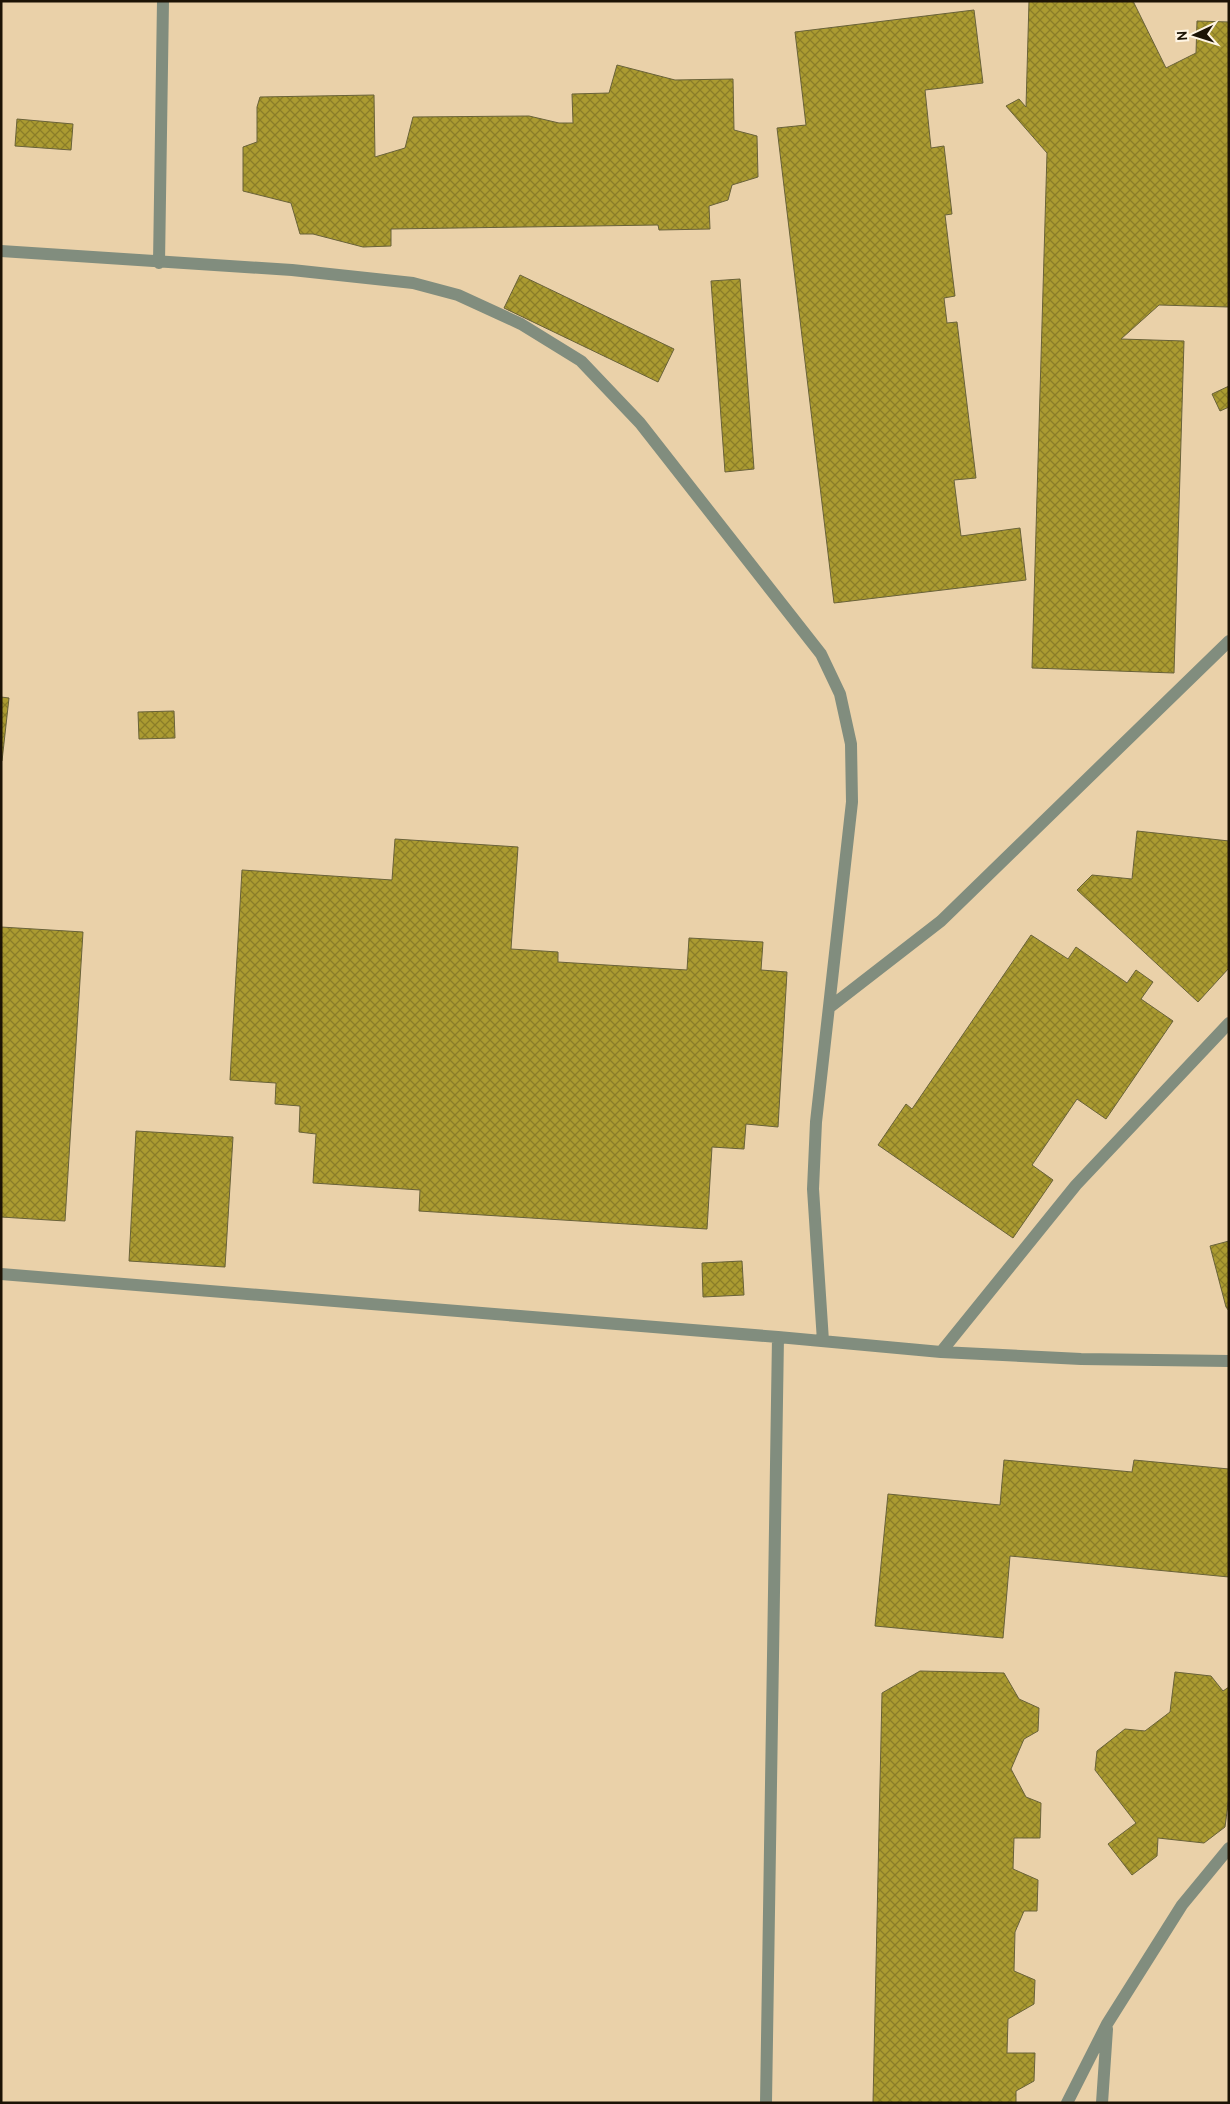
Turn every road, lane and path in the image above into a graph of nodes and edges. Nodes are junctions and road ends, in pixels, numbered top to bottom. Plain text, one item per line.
1 (163, 1) edge
2 (1, 251) edge
3 (159, 262) junction
4 (1229, 641) edge
5 (830, 1007) junction
6 (1229, 1022) edge
7 (1, 1274) edge
8 (778, 1337) junction
9 (824, 1341) junction
10 (941, 1352) junction
11 (1229, 1361) edge
12 (1229, 1848) edge
13 (1107, 2024) junction
14 (766, 2103) edge
15 (1067, 2103) edge
16 (1102, 2103) edge

1 - 3 street
2 - 3 street
3 - 5 street
4 - 5 street
5 - 9 street
6 - 10 street
7 - 8 street
8 - 9 street
8 - 14 street
9 - 10 street
10 - 11 street
12 - 13 street
13 - 15 street
13 - 16 street

